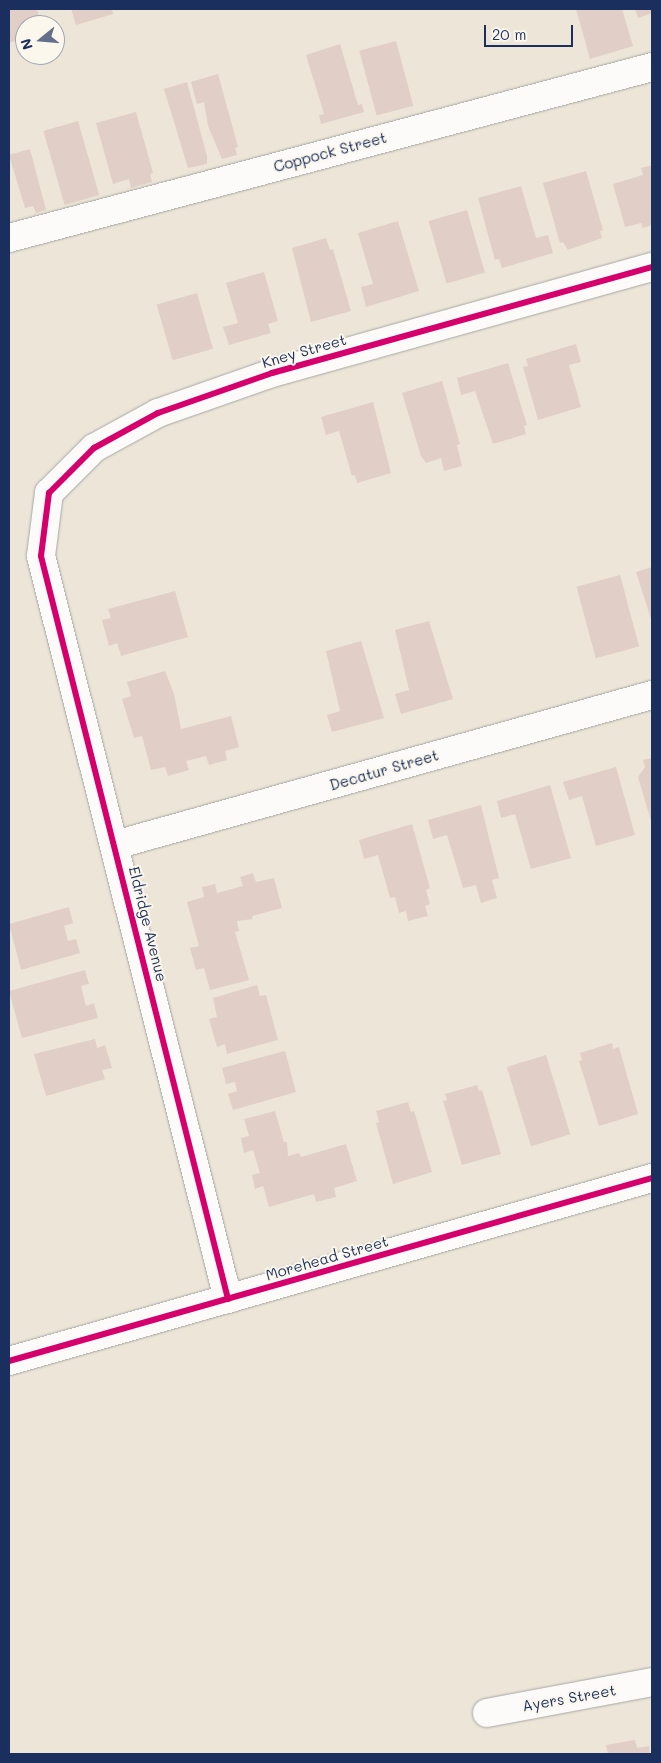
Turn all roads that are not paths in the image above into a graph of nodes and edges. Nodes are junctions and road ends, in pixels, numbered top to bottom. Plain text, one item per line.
1 (652, 67) edge
2 (9, 238) edge
3 (652, 267) edge
4 (41, 556) joint
5 (652, 695) edge
6 (115, 845) junction
7 (652, 1178) edge
8 (228, 1299) junction
9 (9, 1361) edge
10 (652, 1682) edge
11 (486, 1713) dead end

1 - 2 street, Coppock Street
3 - 4 street, Kney Street
4 - 6 street, Eldridge Avenue
5 - 6 street, Decatur Street
6 - 8 street, Eldridge Avenue
7 - 8 street, Morehead Street
8 - 9 street, Morehead Street
10 - 11 street, Ayers Street

